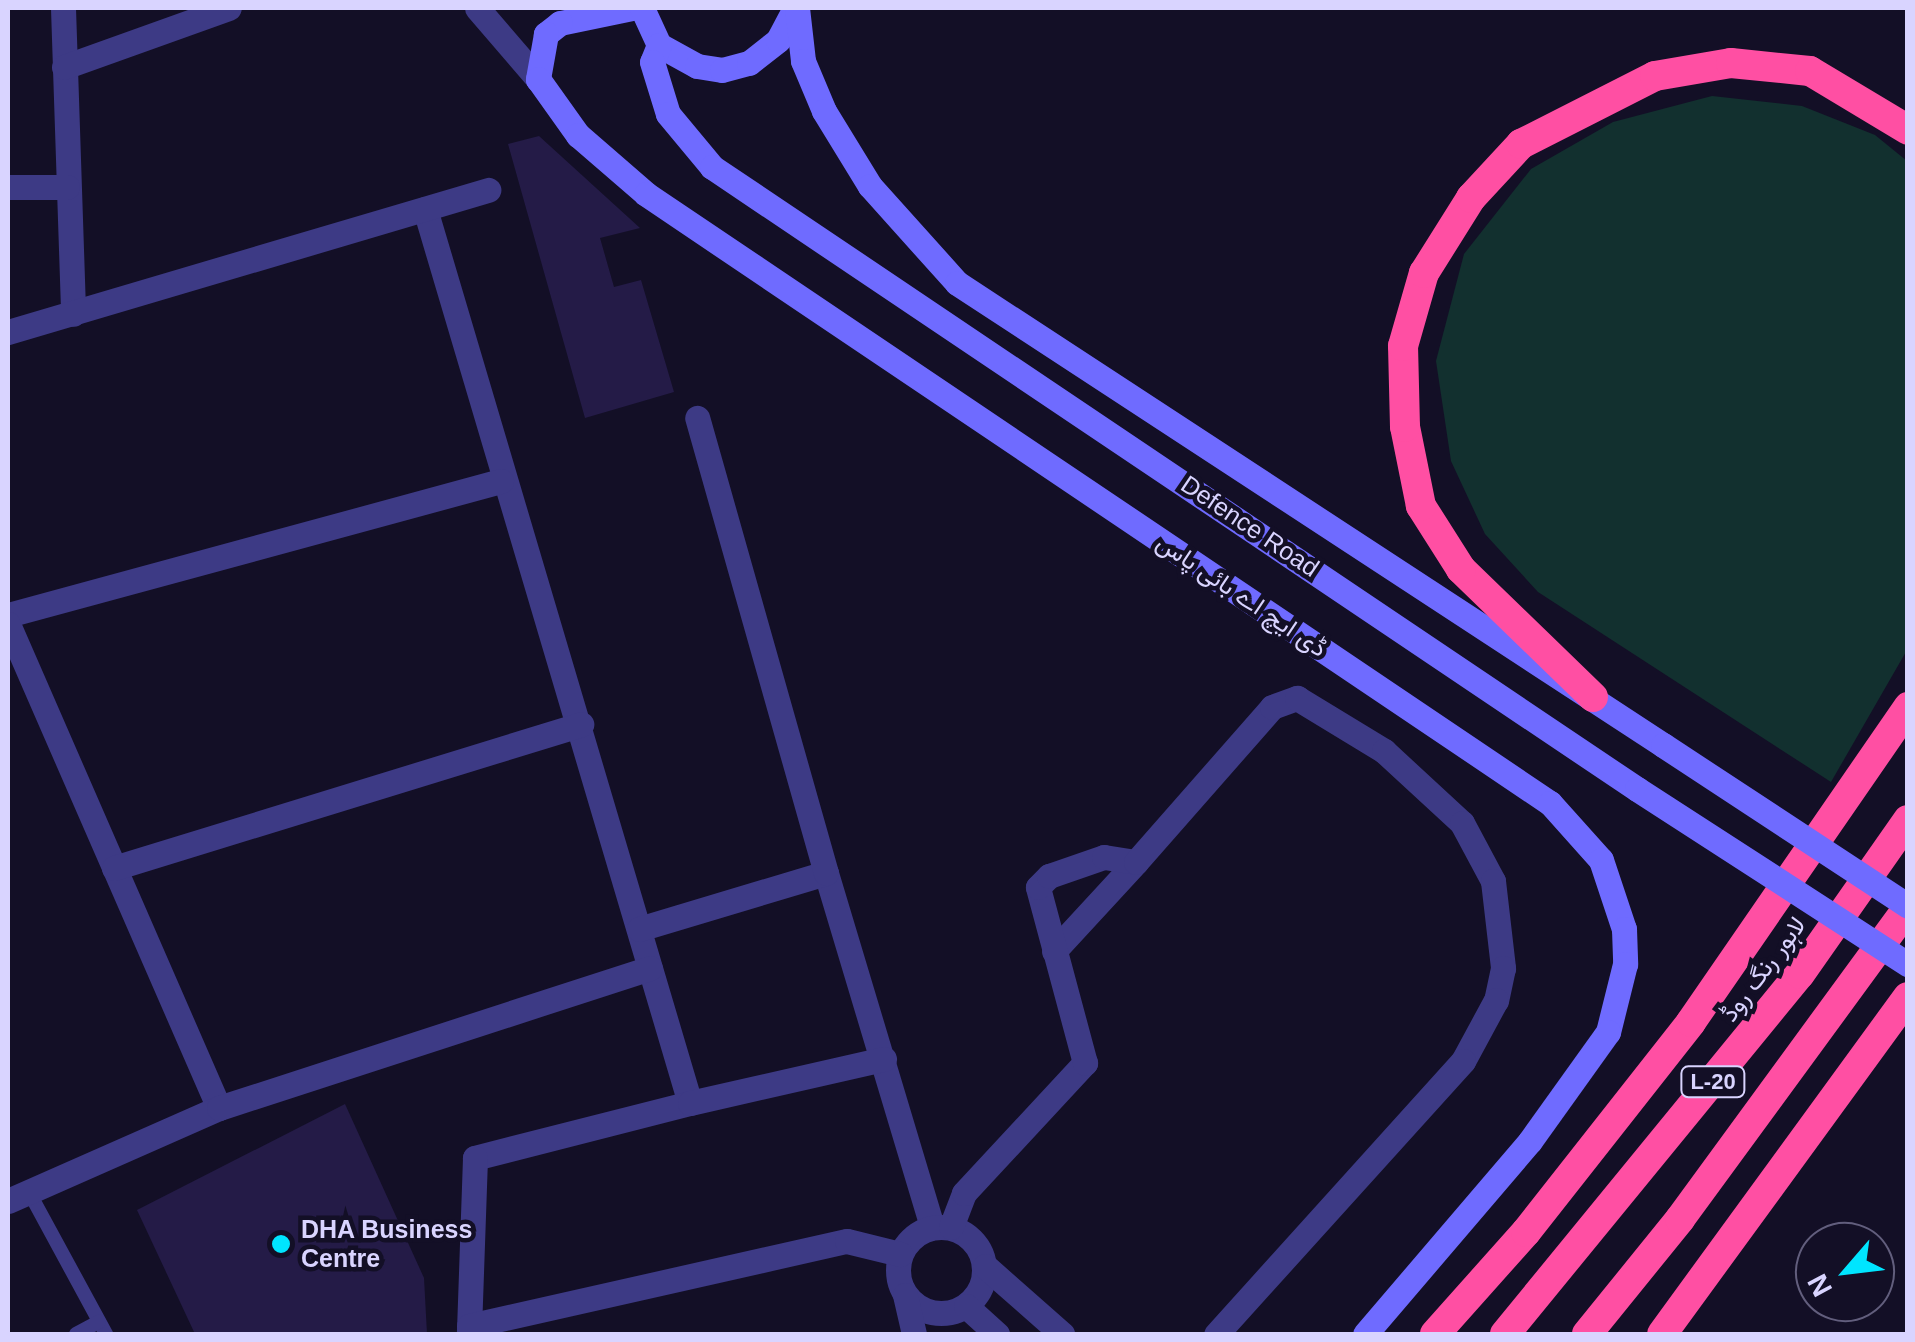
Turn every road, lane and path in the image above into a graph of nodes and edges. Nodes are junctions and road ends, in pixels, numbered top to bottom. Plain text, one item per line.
1 (63, 8) edge
2 (229, 8) edge
3 (477, 8) edge
4 (632, 8) edge
5 (642, 8) edge
6 (796, 8) edge
7 (659, 45) junction
8 (64, 67) junction
9 (538, 79) junction
10 (1908, 130) edge
11 (67, 187) junction
12 (8, 188) edge
13 (488, 190) dead end
14 (425, 209) junction
15 (73, 314) junction
16 (8, 332) edge
17 (697, 418) dead end
18 (501, 481) junction
19 (8, 614) edge
20 (8, 624) edge
21 (1593, 697) junction
22 (1908, 707) edge
23 (581, 724) junction
24 (1908, 820) edge
25 (1136, 862) junction
26 (114, 868) junction
27 (826, 873) junction
28 (1908, 907) edge
29 (639, 929) junction
30 (1054, 952) junction
31 (1908, 964) edge
32 (650, 968) junction
33 (1908, 997) edge
34 (884, 1059) junction
35 (690, 1103) junction
36 (219, 1108) junction
37 (18, 1196) edge
38 (942, 1227) junction
39 (900, 1254) junction
40 (984, 1266) junction
41 (905, 1296) junction
42 (966, 1306) junction
43 (102, 1328) edge
44 (469, 1330) edge
45 (76, 1334) edge
46 (914, 1334) edge
47 (997, 1334) edge
48 (1062, 1334) edge
49 (1216, 1334) edge
50 (1365, 1334) edge
51 (1435, 1334) edge
52 (1505, 1334) edge
53 (1586, 1334) edge
54 (1662, 1334) edge

1 - 8 street
2 - 8 street
3 - 9 street
4 - 9 main road
5 - 7 main road
6 - 7 main road
6 - 21 main road, Defence Road
7 - 31 main road, Defence Road, bridge
8 - 11 street
9 - 50 main road, ڈی ایچ اے بائی پاس
10 - 21 highway
11 - 12 street
11 - 15 street
13 - 14 street
14 - 15 street
14 - 18 street
15 - 16 street
17 - 27 street
18 - 19 street
18 - 23 street
20 - 26 street
21 - 28 main road, Defence Road, bridge
22 - 51 highway
23 - 26 street
23 - 29 street
24 - 52 highway, لاہور رنگ روڈ / L-20
25 - 30 street
25 - 30 street
25 - 49 street
26 - 36 street
27 - 29 street
27 - 34 street
28 - 53 highway, L-20
29 - 32 street
30 - 38 street
32 - 35 street
32 - 36 street
33 - 54 highway
34 - 35 street
34 - 38 street
35 - 44 street
36 - 37 street
37 - 43 lane
38 - 39 street
38 - 40 street
39 - 41 street
39 - 44 street
40 - 42 street
40 - 48 street
41 - 42 street
41 - 46 street
42 - 47 street
43 - 45 lane

